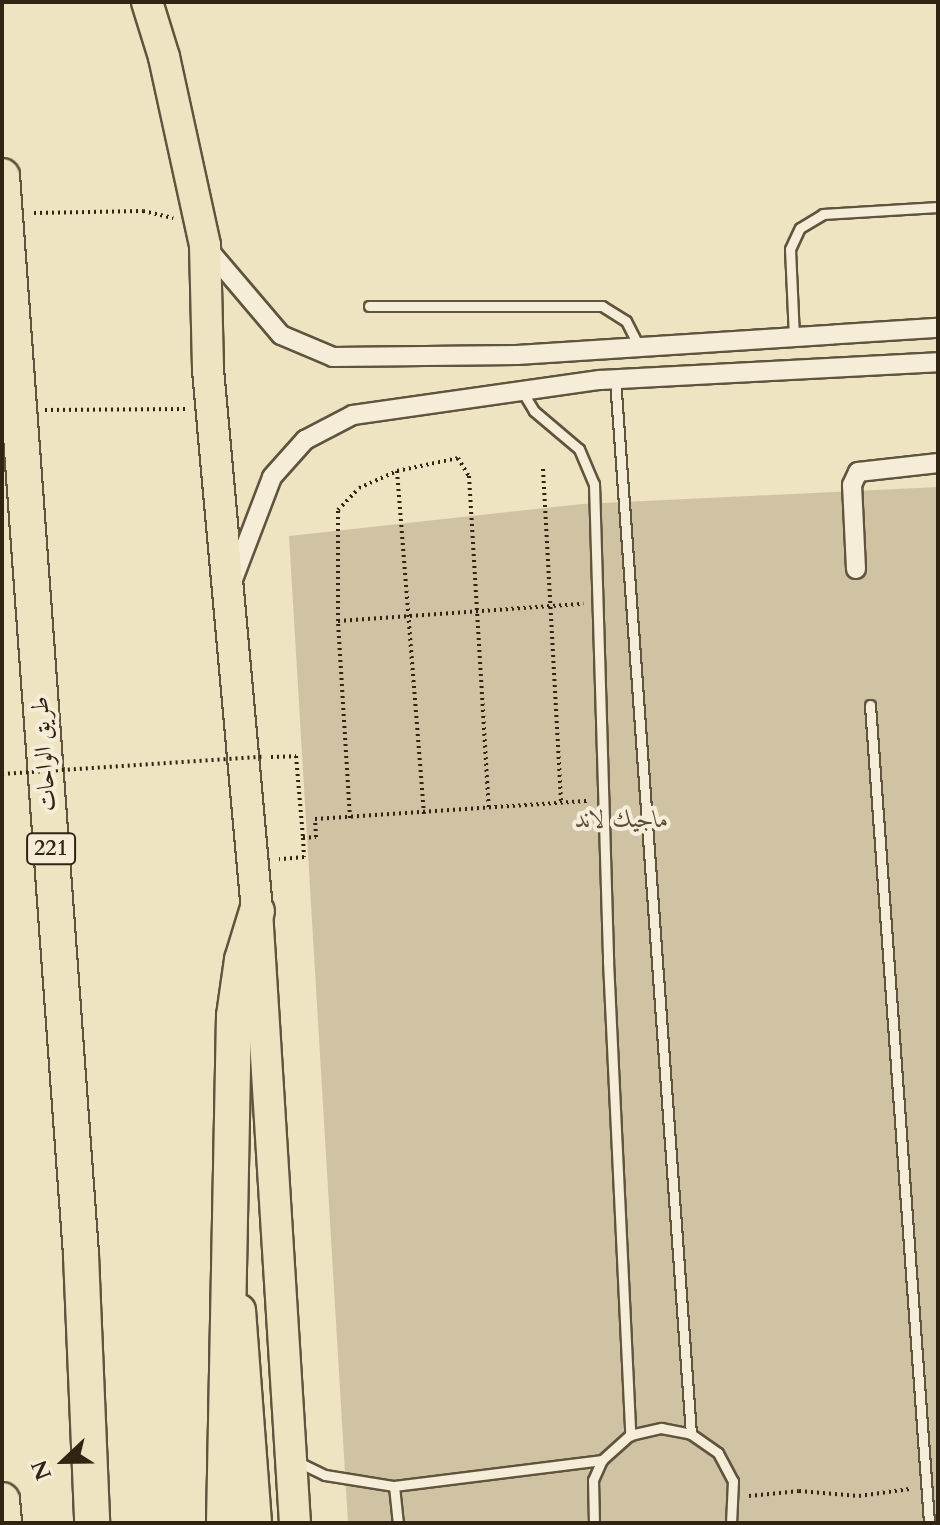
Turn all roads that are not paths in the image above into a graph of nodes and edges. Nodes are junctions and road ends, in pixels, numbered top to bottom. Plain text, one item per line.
1 (147, 2) edge
2 (2, 176) edge
3 (938, 207) edge
4 (204, 235) junction
5 (369, 306) dead end
6 (938, 328) edge
7 (794, 337) junction
8 (639, 347) junction
9 (517, 355) junction
10 (938, 362) edge
11 (794, 368) junction
12 (615, 379) junction
13 (521, 390) junction
14 (938, 463) edge
15 (856, 569) dead end
16 (228, 593) junction
17 (870, 705) dead end
18 (257, 911) junction
19 (230, 1214) junction
20 (691, 1434) junction
21 (630, 1435) junction
22 (293, 1460) junction
23 (602, 1460) junction
24 (394, 1486) junction
25 (2, 1500) edge
26 (4, 1523) edge
27 (92, 1523) edge
28 (224, 1523) edge
29 (256, 1523) edge
30 (295, 1523) edge
31 (398, 1523) edge
32 (594, 1523) edge
33 (731, 1523) edge
34 (929, 1523) edge

1 - 4 main road
2 - 27 highway, طريق الواحات / 221
3 - 7 lane
4 - 9 street
4 - 16 main road
5 - 8 lane
6 - 7 street
7 - 8 street
7 - 11 street
8 - 9 street
9 - 13 street
10 - 11 street
11 - 12 street
12 - 13 street
12 - 20 lane
13 - 16 street
13 - 21 lane
14 - 15 street
16 - 18 main road
17 - 34 lane
18 - 19 highway
18 - 22 main road
19 - 28 highway
19 - 29 main road
20 - 21 lane
20 - 33 lane
21 - 23 lane
22 - 24 lane
22 - 30 main road
23 - 24 lane
23 - 32 lane
24 - 31 lane
25 - 26 highway

